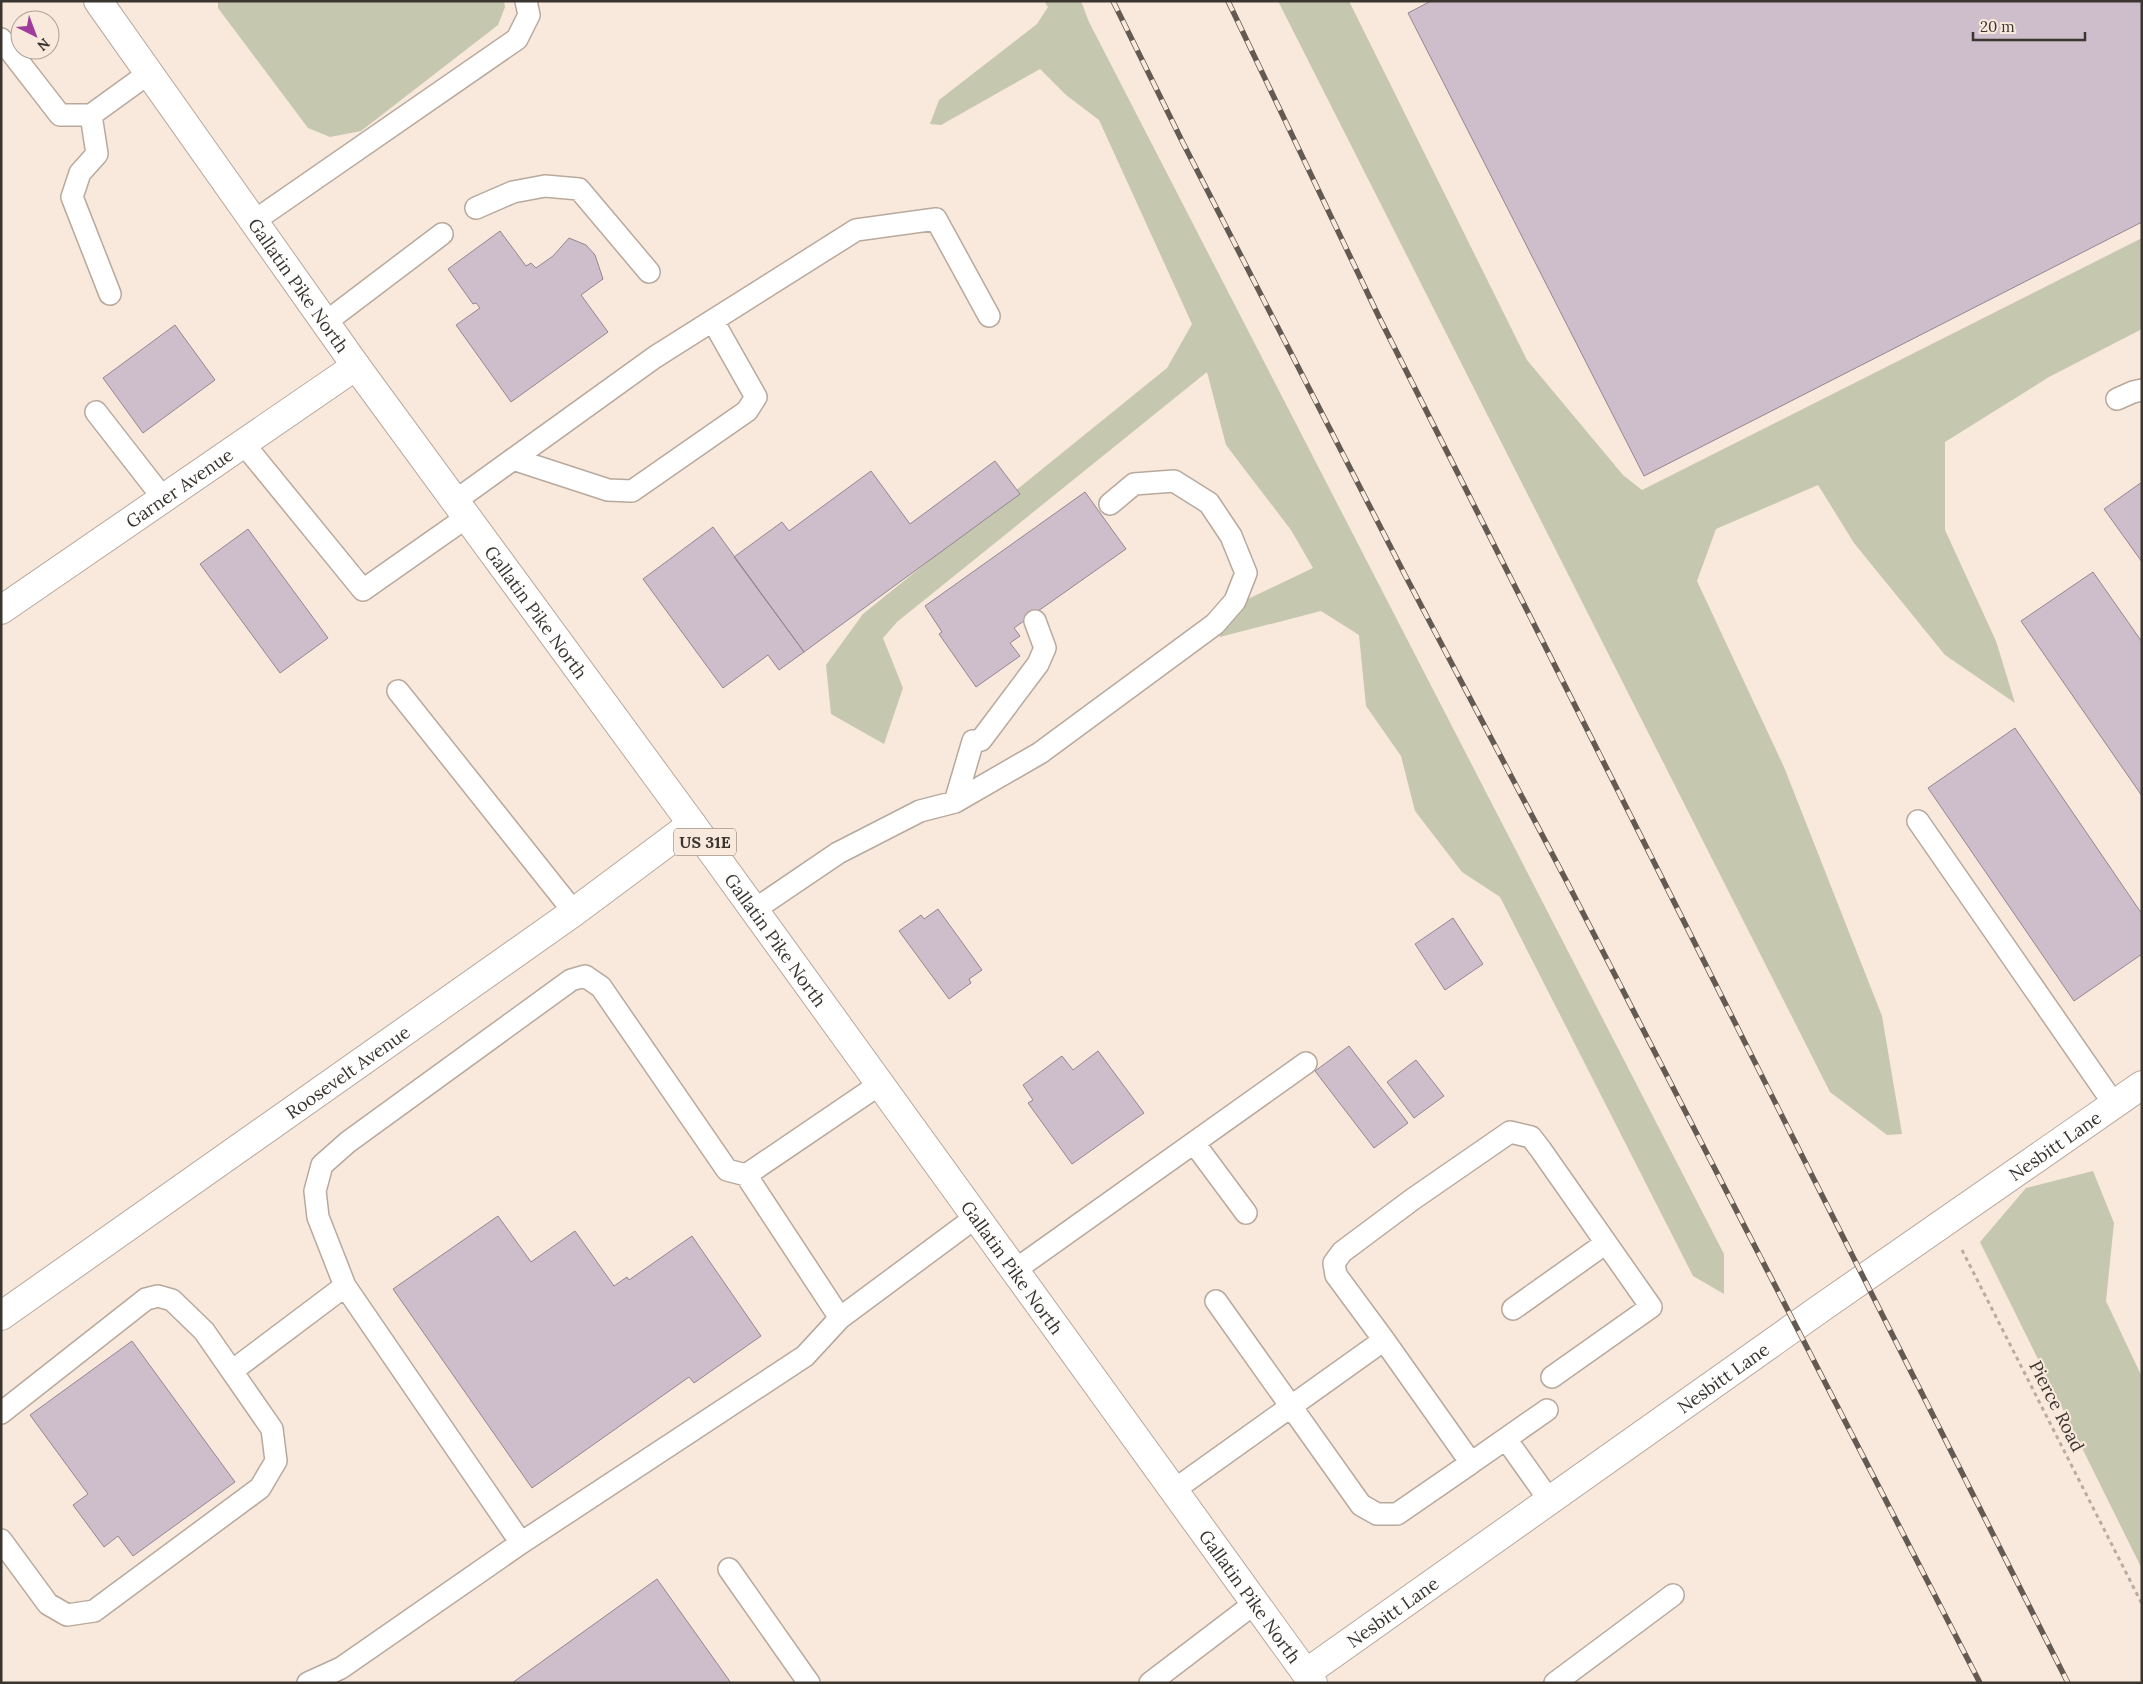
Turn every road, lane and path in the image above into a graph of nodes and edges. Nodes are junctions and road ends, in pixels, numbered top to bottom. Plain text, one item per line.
1 (98, 1) edge
2 (526, 1) edge
3 (1, 39) edge
4 (150, 73) junction
5 (91, 115) junction
6 (476, 208) dead end
7 (254, 221) junction
8 (442, 234) dead end
9 (649, 272) dead end
10 (110, 294) dead end
11 (989, 316) dead end
12 (713, 321) junction
13 (326, 322) junction
14 (356, 366) junction
15 (2142, 390) edge
16 (2117, 400) dead end
17 (96, 412) dead end
18 (242, 443) junction
19 (513, 459) junction
20 (163, 498) junction
21 (1110, 504) dead end
22 (461, 509) junction
23 (1, 610) edge
24 (1035, 621) dead end
25 (398, 690) dead end
26 (955, 802) junction
27 (1918, 821) dead end
28 (692, 824) junction
29 (754, 910) junction
30 (574, 912) junction
31 (1306, 1063) dead end
32 (880, 1084) junction
33 (2141, 1087) edge
34 (2114, 1104) junction
35 (1194, 1143) junction
36 (746, 1175) junction
37 (1246, 1213) dead end
38 (976, 1217) junction
39 (1948, 1220) junction
40 (1606, 1243) junction
41 (1014, 1270) junction
42 (345, 1286) junction
43 (1216, 1301) dead end
44 (1513, 1309) dead end
45 (1, 1316) edge
46 (840, 1318) junction
47 (1384, 1340) junction
48 (232, 1371) junction
49 (1552, 1377) dead end
50 (1292, 1406) junction
51 (1547, 1410) dead end
52 (1, 1413) edge
53 (1506, 1439) junction
54 (1471, 1463) junction
55 (1174, 1490) junction
56 (1550, 1500) junction
57 (1, 1540) edge
58 (521, 1543) junction
59 (729, 1569) dead end
60 (1673, 1595) dead end
61 (1255, 1603) junction
62 (2142, 1604) edge
63 (1310, 1678) edge
64 (308, 1683) edge
65 (809, 1683) edge
66 (1150, 1683) edge
67 (1555, 1683) edge

1 - 4 street, Gallatin Pike North / US 31E
2 - 7 lane
3 - 5 lane
4 - 5 lane
4 - 7 street, Gallatin Pike North / US 31E
5 - 10 lane
6 - 9 lane
7 - 13 street, Gallatin Pike North / US 31E
8 - 13 lane
11 - 12 lane
12 - 19 lane
12 - 19 lane
13 - 14 street, Gallatin Pike North / US 31E
14 - 18 street, Garner Avenue
14 - 22 street, Gallatin Pike North / US 31E
15 - 16 lane
17 - 20 lane
18 - 20 street, Garner Avenue
18 - 22 lane
19 - 22 lane
20 - 23 street, Garner Avenue
21 - 26 lane
22 - 28 street, Gallatin Pike North / US 31E
24 - 26 lane
25 - 30 lane
26 - 29 lane
27 - 34 lane
28 - 29 street, Gallatin Pike North / US 31E
28 - 30 street, Roosevelt Avenue
29 - 32 street, Gallatin Pike North / US 31E
30 - 45 street, Roosevelt Avenue
31 - 35 lane
32 - 36 lane
32 - 38 street, Gallatin Pike North / US 31E
33 - 34 street, Nesbitt Lane
34 - 39 street, Nesbitt Lane
35 - 37 lane
35 - 41 lane
36 - 42 lane
36 - 46 lane
38 - 41 street, Gallatin Pike North / US 31E
38 - 46 lane
39 - 56 street, Nesbitt Lane
39 - 62 path, Pierce Road
40 - 44 lane
40 - 47 lane
40 - 49 lane
41 - 55 street, Gallatin Pike North / US 31E
42 - 48 lane
42 - 58 lane
43 - 50 lane
46 - 58 lane
47 - 50 lane
47 - 54 lane
48 - 52 lane
48 - 57 lane
50 - 54 lane
50 - 55 lane
51 - 53 lane
53 - 54 lane
53 - 56 lane
55 - 61 street, Gallatin Pike North / US 31E
56 - 63 street, Nesbitt Lane
58 - 64 lane
59 - 65 lane
60 - 67 lane
61 - 63 street, Gallatin Pike North / US 31E
61 - 66 lane

